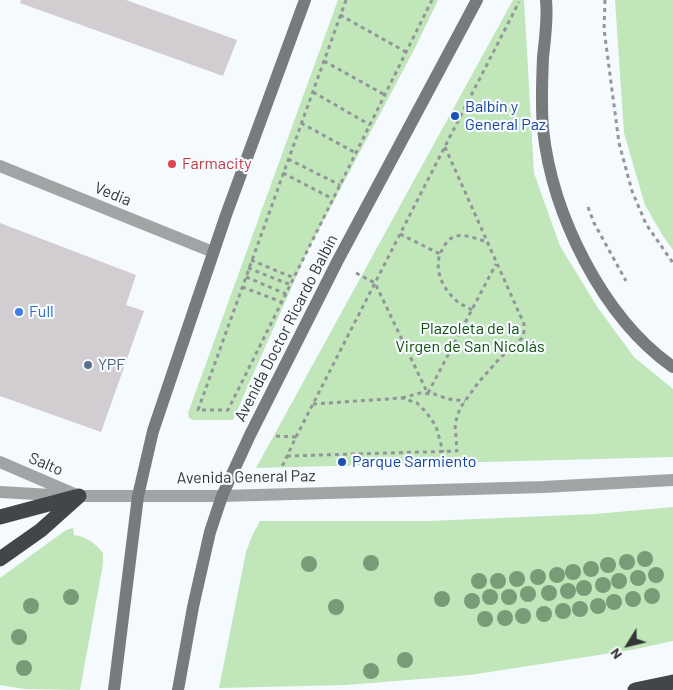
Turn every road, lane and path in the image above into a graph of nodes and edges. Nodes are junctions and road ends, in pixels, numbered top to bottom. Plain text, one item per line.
1 (305, 0) edge
2 (346, 0) edge
3 (432, 0) edge
4 (477, 0) edge
5 (546, 0) edge
6 (605, 0) edge
7 (519, 2) dead end
8 (340, 15) junction
9 (406, 52) junction
10 (324, 60) junction
11 (312, 92) junction
12 (385, 95) junction
13 (301, 123) junction
14 (370, 125) junction
15 (445, 147) junction
16 (356, 153) junction
17 (288, 159) junction
18 (0, 166) edge
19 (283, 173) junction
20 (340, 185) junction
21 (333, 199) junction
22 (585, 200) dead end
23 (400, 234) junction
24 (487, 242) junction
25 (213, 252) junction
26 (440, 254) junction
27 (252, 260) junction
28 (337, 262) junction
29 (673, 263) edge
30 (497, 264) junction
31 (248, 268) junction
32 (246, 277) junction
33 (294, 278) junction
34 (375, 283) junction
35 (627, 284) dead end
36 (290, 285) junction
37 (242, 287) junction
38 (286, 294) junction
39 (282, 302) junction
40 (472, 310) junction
41 (673, 367) edge
42 (428, 394) junction
43 (402, 398) junction
44 (465, 401) junction
45 (313, 404) junction
46 (276, 436) dead end
47 (296, 437) junction
48 (443, 452) junction
49 (287, 456) junction
50 (0, 462) edge
51 (280, 470) dead end
52 (673, 480) edge
53 (0, 492) edge
54 (79, 496) junction
55 (138, 496) junction
56 (222, 496) junction
57 (0, 517) edge
58 (0, 559) edge
59 (673, 682) edge
60 (114, 689) edge
61 (178, 689) edge
62 (635, 690) edge

1 - 25 main road
2 - 8 path
3 - 9 path
4 - 28 main road, Avenida Doctor Ricardo Balbín
5 - 41 main road
6 - 29 path
7 - 15 path
8 - 9 path
8 - 10 path
9 - 12 path
10 - 11 path
10 - 12 path
11 - 13 path
11 - 14 path
12 - 14 path
13 - 16 path
13 - 17 path
14 - 16 path
15 - 23 path
15 - 24 path
16 - 20 path
17 - 19 path
17 - 20 path
18 - 25 street, Vedia
19 - 21 path
19 - 27 path
20 - 21 path
21 - 33 path
22 - 35 path
23 - 26 path
23 - 34 path
24 - 26 path
24 - 30 path
25 - 55 main road
26 - 40 path
27 - 31 path
27 - 33 path
28 - 34 path
28 - 56 main road, Avenida Doctor Ricardo Balbín
30 - 40 path
30 - 44 path
31 - 32 path
31 - 36 path
32 - 37 path
32 - 38 path
33 - 36 path
34 - 42 path
34 - 45 path
36 - 38 path
37 - 39 path
37 - 39 path
38 - 39 path
40 - 42 path
42 - 43 path
42 - 44 path
43 - 45 path
43 - 48 path
44 - 48 path
45 - 47 path
46 - 47 path
47 - 49 path
48 - 49 path
49 - 51 path
50 - 54 street, Salto
52 - 56 street, Avenida General Paz
53 - 54 street, Avenida General Paz
54 - 55 street, Avenida General Paz
54 - 57 highway
54 - 58 highway
55 - 56 street, Avenida General Paz
55 - 60 main road
56 - 61 main road, Avenida Doctor Ricardo Balbín
59 - 62 highway

